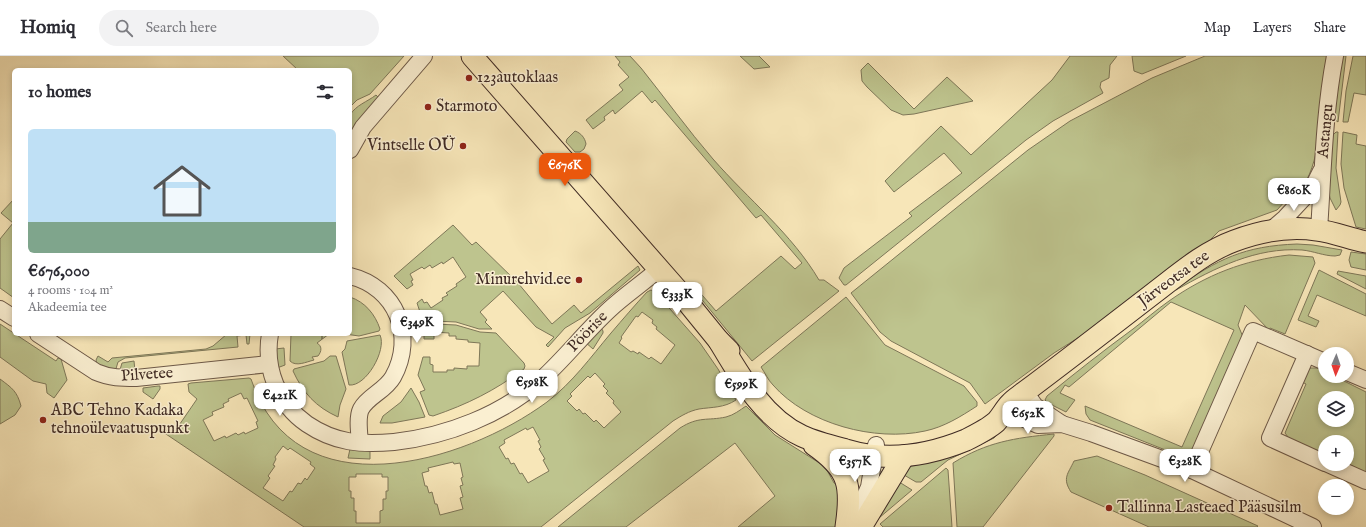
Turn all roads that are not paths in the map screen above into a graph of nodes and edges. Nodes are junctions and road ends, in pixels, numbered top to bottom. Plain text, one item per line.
1 (424, 56) edge
2 (472, 56) edge
3 (1335, 56) edge
4 (352, 145) edge
5 (1323, 168) junction
6 (1319, 230) junction
7 (1270, 231) junction
8 (1366, 242) edge
9 (659, 269) junction
10 (352, 277) edge
11 (0, 309) edge
12 (12, 317) edge
13 (41, 336) edge
14 (270, 336) edge
15 (719, 341) junction
16 (1307, 354) junction
17 (1318, 359) edge
18 (269, 364) junction
19 (1354, 375) edge
20 (1366, 380) edge
21 (1018, 398) junction
22 (801, 436) junction
23 (360, 442) junction
24 (875, 450) junction
25 (904, 456) junction
26 (1318, 460) edge
27 (1192, 470) junction
28 (1344, 471) edge
29 (1366, 481) edge
30 (847, 527) edge
31 (861, 527) edge
32 (1313, 527) edge

1 - 4 street
2 - 9 main road
3 - 5 street, Astangu
5 - 6 street, Astangu
5 - 7 street
6 - 7 main road, Järveotsa tee
6 - 8 main road, Järveotsa tee
7 - 21 main road, Järveotsa tee
9 - 15 main road
9 - 23 street, Pöörise
10 - 23 street
11 - 12 street
13 - 18 street, Pilvetee
14 - 18 street, Pöörise
15 - 22 main road
15 - 24 main road
16 - 17 street
16 - 26 street
16 - 27 street
18 - 23 street, Pöörise
19 - 20 street
21 - 24 main road, Järveotsa tee
21 - 25 main road, Järveotsa tee
21 - 27 street
22 - 24 main road
22 - 30 main road
24 - 25 main road, Järveotsa tee
24 - 30 street
25 - 31 main road
27 - 32 street
28 - 29 street

